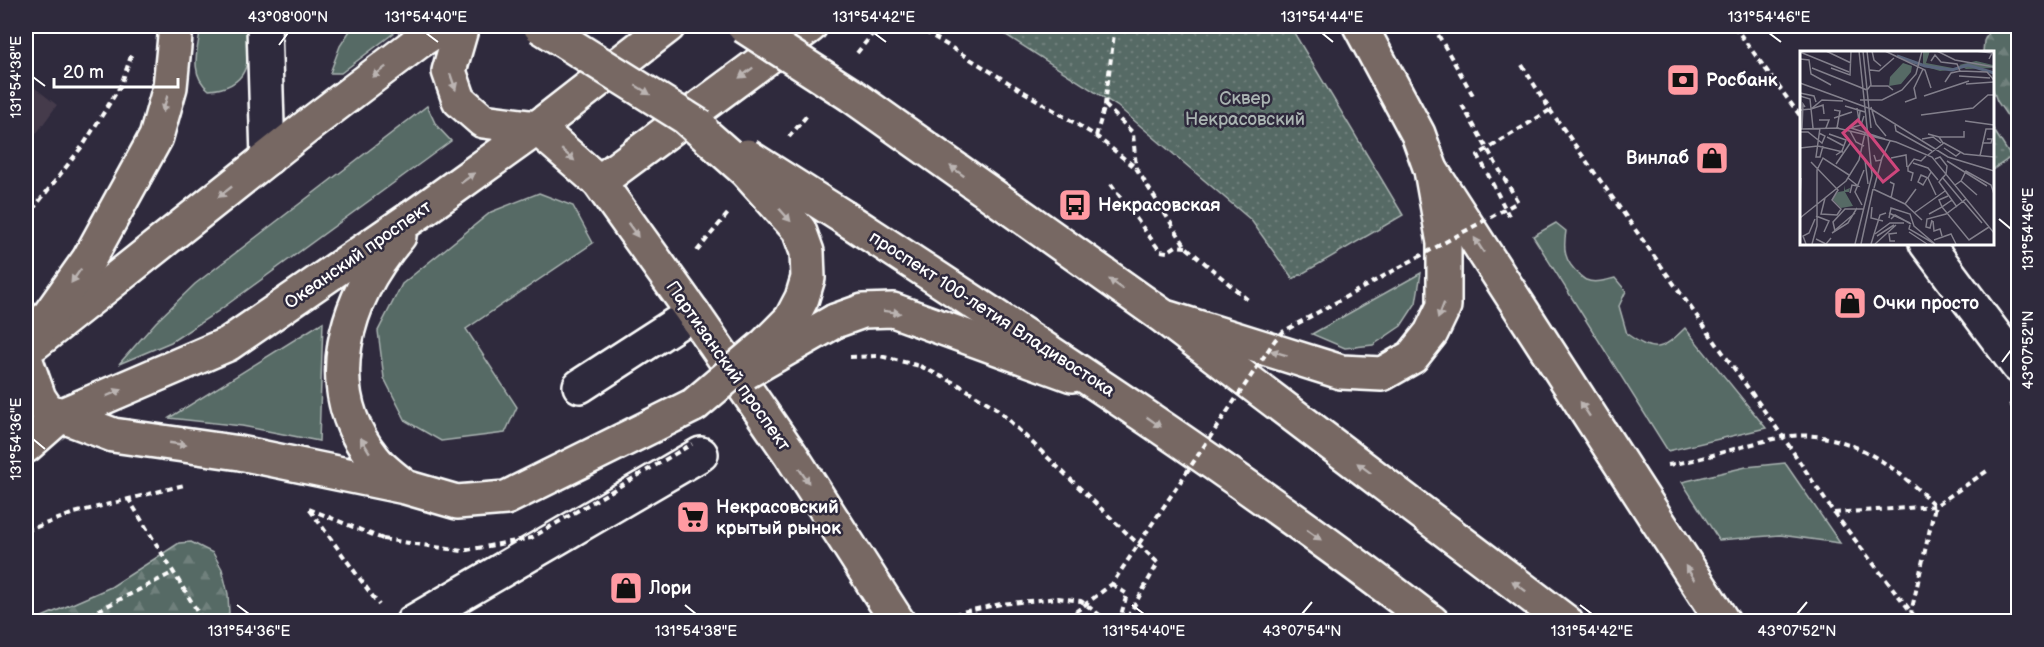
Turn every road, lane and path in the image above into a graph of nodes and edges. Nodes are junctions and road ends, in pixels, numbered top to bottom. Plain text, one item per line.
1 (176, 26) edge
2 (264, 26) edge
3 (462, 26) edge
4 (540, 26) edge
5 (668, 26) edge
6 (744, 26) edge
7 (810, 26) edge
8 (916, 26) edge
9 (1115, 26) edge
10 (1360, 26) edge
11 (1433, 26) edge
12 (1734, 26) edge
13 (427, 31) edge
14 (134, 47) dead end
15 (1522, 65) dead end
16 (1474, 98) dead end
17 (1105, 105) junction
18 (1462, 105) dead end
19 (1550, 110) junction
20 (684, 116) junction
21 (1800, 116) edge
22 (537, 128) junction
23 (1096, 136) junction
24 (1487, 150) junction
25 (268, 158) junction
26 (1136, 168) junction
27 (1431, 170) junction
28 (599, 182) junction
29 (1110, 184) dead end
30 (420, 212) junction
31 (26, 218) edge
32 (1934, 246) edge
33 (1186, 247) junction
34 (1257, 308) dead end
35 (693, 314) junction
36 (1164, 317) junction
37 (26, 349) edge
38 (844, 358) dead end
39 (26, 361) edge
40 (2019, 366) edge
41 (580, 386) dead end
42 (1107, 389) junction
43 (694, 405) junction
44 (60, 416) junction
45 (1783, 437) junction
46 (26, 446) edge
47 (700, 447) joint
48 (1679, 463) dead end
49 (1987, 471) dead end
50 (186, 485) dead end
51 (405, 488) junction
52 (128, 498) junction
53 (299, 506) dead end
54 (1935, 506) junction
55 (309, 509) junction
56 (1834, 513) junction
57 (26, 531) edge
58 (174, 572) junction
59 (1112, 584) junction
60 (1911, 613) junction
61 (399, 617) edge
62 (69, 621) edge
63 (204, 621) edge
64 (898, 621) edge
65 (933, 621) edge
66 (1058, 621) edge
67 (1109, 621) edge
68 (1119, 621) edge
69 (1125, 621) edge
70 (1432, 621) edge
71 (1566, 621) edge
72 (1722, 621) edge
73 (1919, 621) edge

1 -> 37 main road
2 - 25 lane
3 -> 22 main road
4 -> 20 main road, проспект 100-летия Владивостока, bridge
5 - 22 main road, Океанский проспект
36 -> 6 main road, bridge
7 -> 28 main road
8 - 23 path
9 - 17 path
10 - 27 main road
11 - 16 path
12 - 21 path
13 -> 25 main road
14 - 31 path
15 - 19 path
17 - 23 path
17 - 26 path
18 - 24 path
19 - 24 path
19 - 45 path
20 - 42 main road, проспект 100-летия Владивостока, bridge
20 -> 43 main road, bridge
22 -> 28 main road, Партизанский проспект
30 -> 22 main road, Океанский проспект
23 - 26 path
24 - 59 path, bridge
25 -> 37 main road
26 - 33 path
27 -> 36 main road
72 -> 27 main road
28 -> 35 main road, Партизанский проспект
29 - 33 path
44 -> 30 main road, Океанский проспект
51 -> 30 main road
32 - 40 lane
33 - 34 path
35 - 41 lane
35 -> 64 main road, Партизанский проспект
71 -> 36 main road
38 - 69 path, bridge
39 - 44 main road
43 -> 42 main road, bridge
42 -> 70 main road, проспект 100-летия Владивостока
43 - 51 main road
44 - 46 main road, Океанский проспект
44 -> 51 main road
45 - 48 path
45 - 54 path
45 - 56 path
47 - 55 path, bridge
47 - 61 lane
49 - 54 path
50 - 52 path
52 - 57 path
52 - 58 path
53 - 55 path
54 - 56 path
54 - 60 path
55 - 61 path
56 - 60 path
58 - 62 path
58 - 63 path
59 - 66 path, bridge
59 - 68 path
60 - 73 path
65 - 67 path

